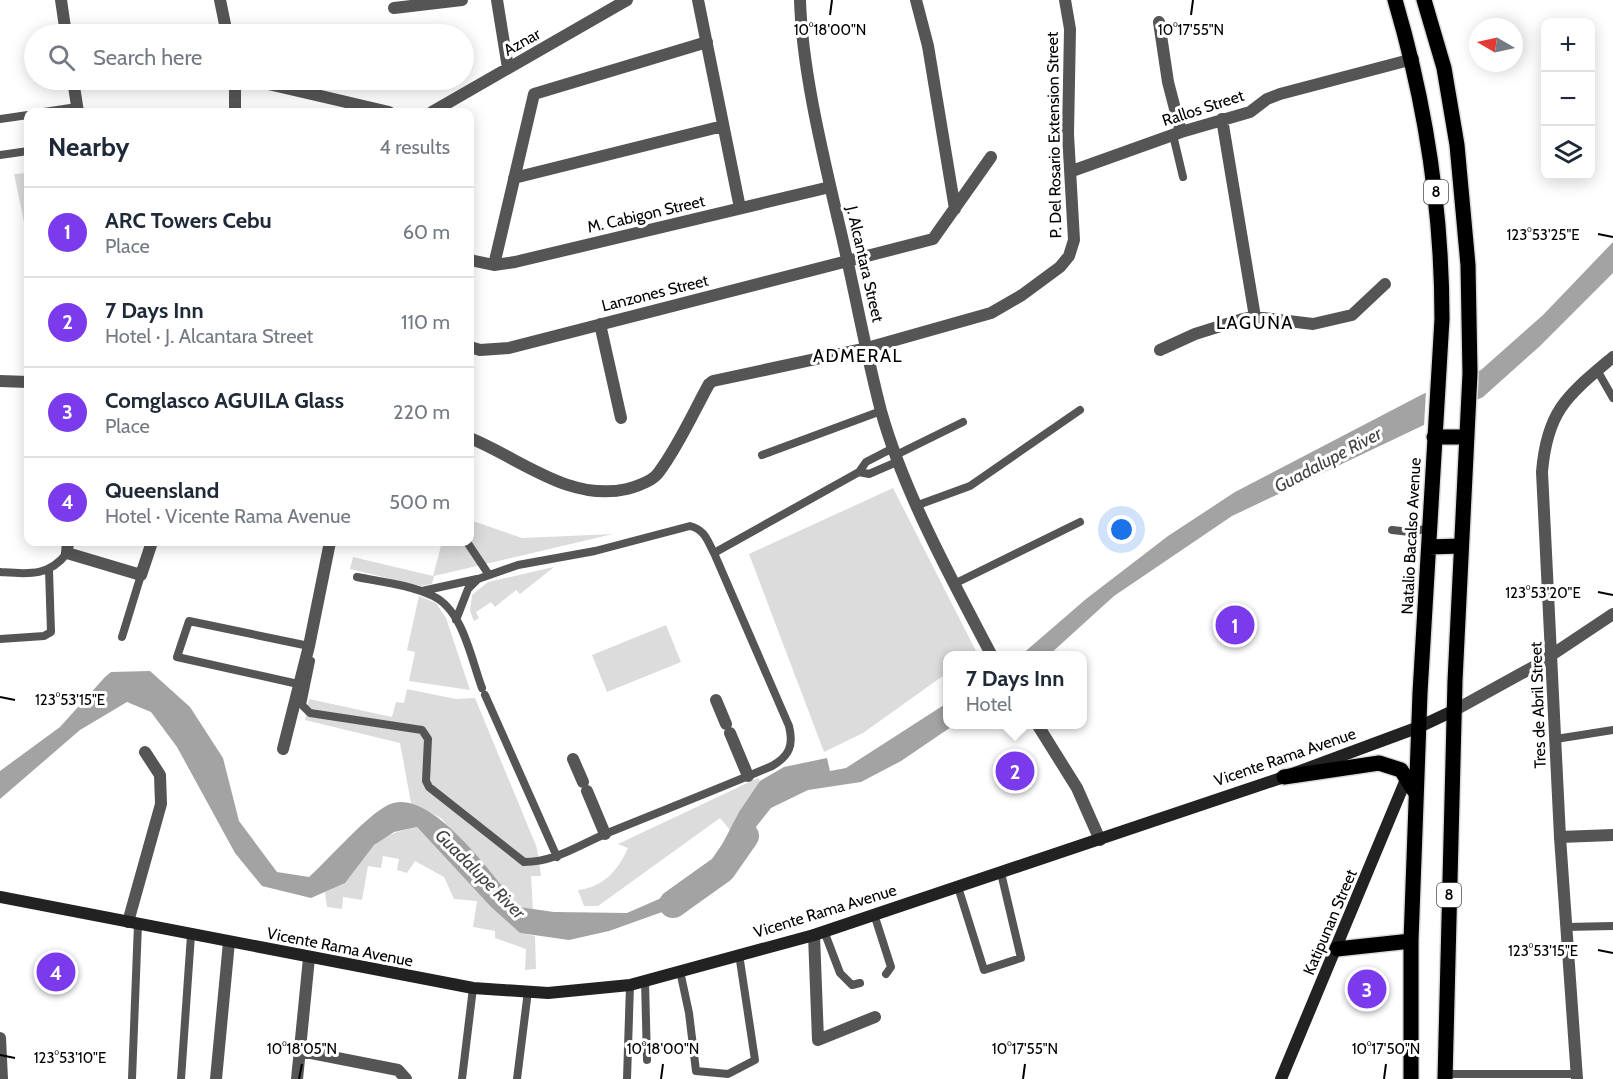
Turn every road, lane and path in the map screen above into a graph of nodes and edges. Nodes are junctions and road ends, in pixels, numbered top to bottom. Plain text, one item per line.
1 (61, 0) edge
2 (220, 0) edge
3 (462, 0) edge
4 (497, 0) edge
5 (627, 0) edge
6 (800, 0) edge
7 (916, 0) edge
8 (1065, 0) edge
9 (1395, 0) edge
10 (1424, 0) edge
11 (433, 2) edge
12 (700, 3) edge
13 (394, 8) dead end
14 (1159, 22) dead end
15 (65, 24) edge
16 (225, 24) edge
17 (707, 42) junction
18 (1413, 59) junction
19 (508, 68) junction
20 (474, 88) edge
21 (74, 90) edge
22 (235, 90) edge
23 (295, 90) edge
24 (470, 90) edge
25 (77, 108) edge
26 (235, 108) edge
27 (372, 108) edge
28 (439, 108) edge
29 (24, 115) edge
30 (0, 118) edge
31 (1222, 119) junction
32 (723, 126) junction
33 (1068, 134) junction
34 (1177, 134) junction
35 (1053, 139) dead end
36 (24, 152) edge
37 (0, 155) edge
38 (991, 157) dead end
39 (1072, 171) junction
40 (1183, 177) dead end
41 (514, 178) junction
42 (830, 187) junction
43 (740, 208) junction
44 (955, 208) junction
45 (474, 261) edge
46 (848, 261) junction
47 (494, 266) junction
48 (1385, 284) dead end
49 (1255, 317) junction
50 (600, 324) junction
51 (474, 348) edge
52 (867, 348) junction
53 (1160, 350) dead end
54 (1613, 357) edge
55 (1597, 370) junction
56 (0, 381) edge
57 (24, 382) edge
58 (1613, 398) edge
59 (1080, 410) dead end
60 (881, 411) junction
61 (621, 418) dead end
62 (963, 422) dead end
63 (1467, 436) junction
64 (1434, 437) junction
65 (474, 440) edge
66 (896, 454) junction
67 (762, 455) dead end
68 (859, 472) junction
69 (918, 504) junction
70 (1080, 522) dead end
71 (1430, 528) junction
72 (1392, 530) dead end
73 (151, 546) edge
74 (329, 546) edge
75 (335, 546) edge
76 (470, 546) edge
77 (1461, 546) junction
78 (68, 547) edge
79 (1429, 547) junction
80 (714, 553) junction
81 (49, 570) junction
82 (0, 572) edge
83 (141, 575) junction
84 (489, 575) junction
85 (357, 577) dead end
86 (478, 579) junction
87 (954, 584) junction
88 (420, 591) junction
89 (1613, 614) edge
90 (456, 620) junction
91 (122, 637) dead end
92 (0, 639) edge
93 (309, 646) junction
94 (989, 651) edge
95 (1553, 655) junction
96 (298, 684) junction
97 (716, 700) dead end
98 (1455, 710) junction
99 (1419, 727) junction
100 (1040, 729) edge
101 (1613, 729) edge
102 (1556, 739) junction
103 (283, 749) dead end
104 (145, 752) dead end
105 (573, 759) dead end
106 (748, 776) junction
107 (1284, 777) junction
108 (1407, 777) junction
109 (1416, 795) junction
110 (605, 834) junction
111 (1613, 836) edge
112 (1560, 837) junction
113 (1100, 840) junction
114 (557, 857) junction
115 (1001, 873) junction
116 (958, 887) junction
117 (0, 897) edge
118 (874, 914) junction
119 (133, 923) junction
120 (1613, 926) edge
121 (1565, 927) junction
122 (819, 933) junction
123 (191, 935) junction
124 (1411, 941) junction
125 (229, 942) junction
126 (1337, 949) junction
127 (739, 954) junction
128 (309, 958) junction
129 (680, 971) junction
130 (886, 974) dead end
131 (645, 981) junction
132 (860, 982) dead end
133 (630, 984) junction
134 (473, 988) junction
135 (528, 991) junction
136 (875, 1017) dead end
137 (0, 1038) edge
138 (301, 1051) junction
139 (647, 1060) dead end
140 (1577, 1076) edge
141 (1445, 1077) edge
142 (3, 1079) edge
143 (132, 1079) edge
144 (181, 1079) edge
145 (216, 1079) edge
146 (297, 1079) edge
147 (406, 1079) edge
148 (462, 1079) edge
149 (518, 1079) edge
150 (627, 1079) edge
151 (1281, 1079) edge
152 (1411, 1079) edge

1 - 15 street
2 - 16 street
3 - 11 street
4 - 19 street
5 - 19 street, Aznar
6 - 42 street, J. Alcantara Street
7 - 44 street
8 - 33 street, P. Del Rosario Extension Street
9 - 18 main road, Natalio Bacalso Avenue / 8
10 - 63 main road, 8
11 - 13 street
12 - 17 street
14 - 34 street
17 - 32 street
17 - 41 street
18 - 31 street, Rallos Street
18 - 64 main road, Natalio Bacalso Avenue / 8
19 - 20 street, Aznar
21 - 25 street
22 - 26 street
23 - 27 street
24 - 28 street, Aznar
29 - 30 lane
31 - 34 street, Rallos Street
31 - 49 street
32 - 41 street
32 - 43 street
33 - 35 street
33 - 39 street, P. Del Rosario Extension Street
34 - 39 street, Rallos Street
34 - 40 lane
36 - 37 lane
38 - 44 street, Lanzones Street
39 - 52 street, P. Del Rosario Extension Street
41 - 47 street
42 - 43 street, M. Cabigon Street
42 - 46 street, J. Alcantara Street
43 - 47 street, M. Cabigon Street
44 - 46 street, Lanzones Street
45 - 47 street, M. Cabigon Street
46 - 50 street, Lanzones Street
46 - 52 street, J. Alcantara Street
48 - 49 street
49 - 53 street
50 - 51 street, Lanzones Street
50 - 61 street
52 - 60 street, J. Alcantara Street
52 - 65 street, P. Del Rosario Extension Street
54 - 55 street, Tres de Abril Street
55 - 58 lane
55 - 95 street, Tres de Abril Street
56 - 57 street
59 - 69 lane
60 - 66 street, J. Alcantara Street
60 - 67 lane
62 - 66 lane
63 - 64 main road
63 - 77 main road, 8
64 - 71 main road, Natalio Bacalso Avenue / 8
66 - 68 lane
66 - 68 lane
66 - 69 street, J. Alcantara Street
68 - 80 lane
69 - 87 street, J. Alcantara Street
70 - 87 lane
71 - 72 lane
71 - 79 main road, Natalio Bacalso Avenue / 8
73 - 83 street
74 - 93 street
75 - 114 lane
76 - 84 lane
77 - 79 main road
77 - 98 main road, 8
78 - 81 lane
78 - 83 street
79 - 99 main road, Natalio Bacalso Avenue / 8
80 - 84 lane
80 - 106 lane
81 - 82 lane
81 - 92 lane
83 - 91 lane
84 - 86 lane
85 - 88 lane
86 - 88 lane
86 - 90 lane
87 - 94 street, J. Alcantara Street
88 - 90 lane
89 - 95 street, Vicente Rama Avenue
90 - 114 lane
93 - 96 street
93 - 96 lane
95 - 98 street, Vicente Rama Avenue
95 - 102 street, Tres de Abril Street
96 - 103 street
97 - 106 street
98 - 99 main road, Vicente Rama Avenue
98 - 141 main road, 8
99 - 107 main road, Vicente Rama Avenue
99 - 109 main road, Natalio Bacalso Avenue / 8
100 - 113 street
101 - 102 lane
102 - 112 street, Tres de Abril Street
104 - 119 street
105 - 110 street
106 - 110 lane
107 - 108 main road
107 - 113 main road, Vicente Rama Avenue
108 - 109 main road
108 - 126 main road, Katipunan Street
109 - 124 main road, Natalio Bacalso Avenue / 8
110 - 114 lane
111 - 112 street
112 - 121 street, Tres de Abril Street
113 - 115 main road, Vicente Rama Avenue
115 - 116 main road, Vicente Rama Avenue
115 - 116 lane
116 - 118 main road, Vicente Rama Avenue
117 - 119 main road, Vicente Rama Avenue
118 - 122 main road, Vicente Rama Avenue
118 - 130 lane
119 - 123 main road, Vicente Rama Avenue
119 - 143 lane
120 - 121 lane
121 - 140 street, Tres de Abril Street
122 - 127 main road, Vicente Rama Avenue
122 - 132 lane
122 - 136 street
123 - 125 main road, Vicente Rama Avenue
123 - 144 lane
124 - 126 main road
124 - 152 main road, Natalio Bacalso Avenue / 8
125 - 128 main road, Vicente Rama Avenue
125 - 145 street
126 - 151 main road, Katipunan Street
127 - 129 main road, Vicente Rama Avenue
127 - 129 lane
128 - 134 main road, Vicente Rama Avenue
128 - 138 street
129 - 131 main road, Vicente Rama Avenue
131 - 133 main road, Vicente Rama Avenue
131 - 139 lane
133 - 135 main road, Vicente Rama Avenue
133 - 150 lane
134 - 135 main road, Vicente Rama Avenue
134 - 148 lane
135 - 149 lane
137 - 142 street
138 - 146 street
138 - 147 street
140 - 141 lane

